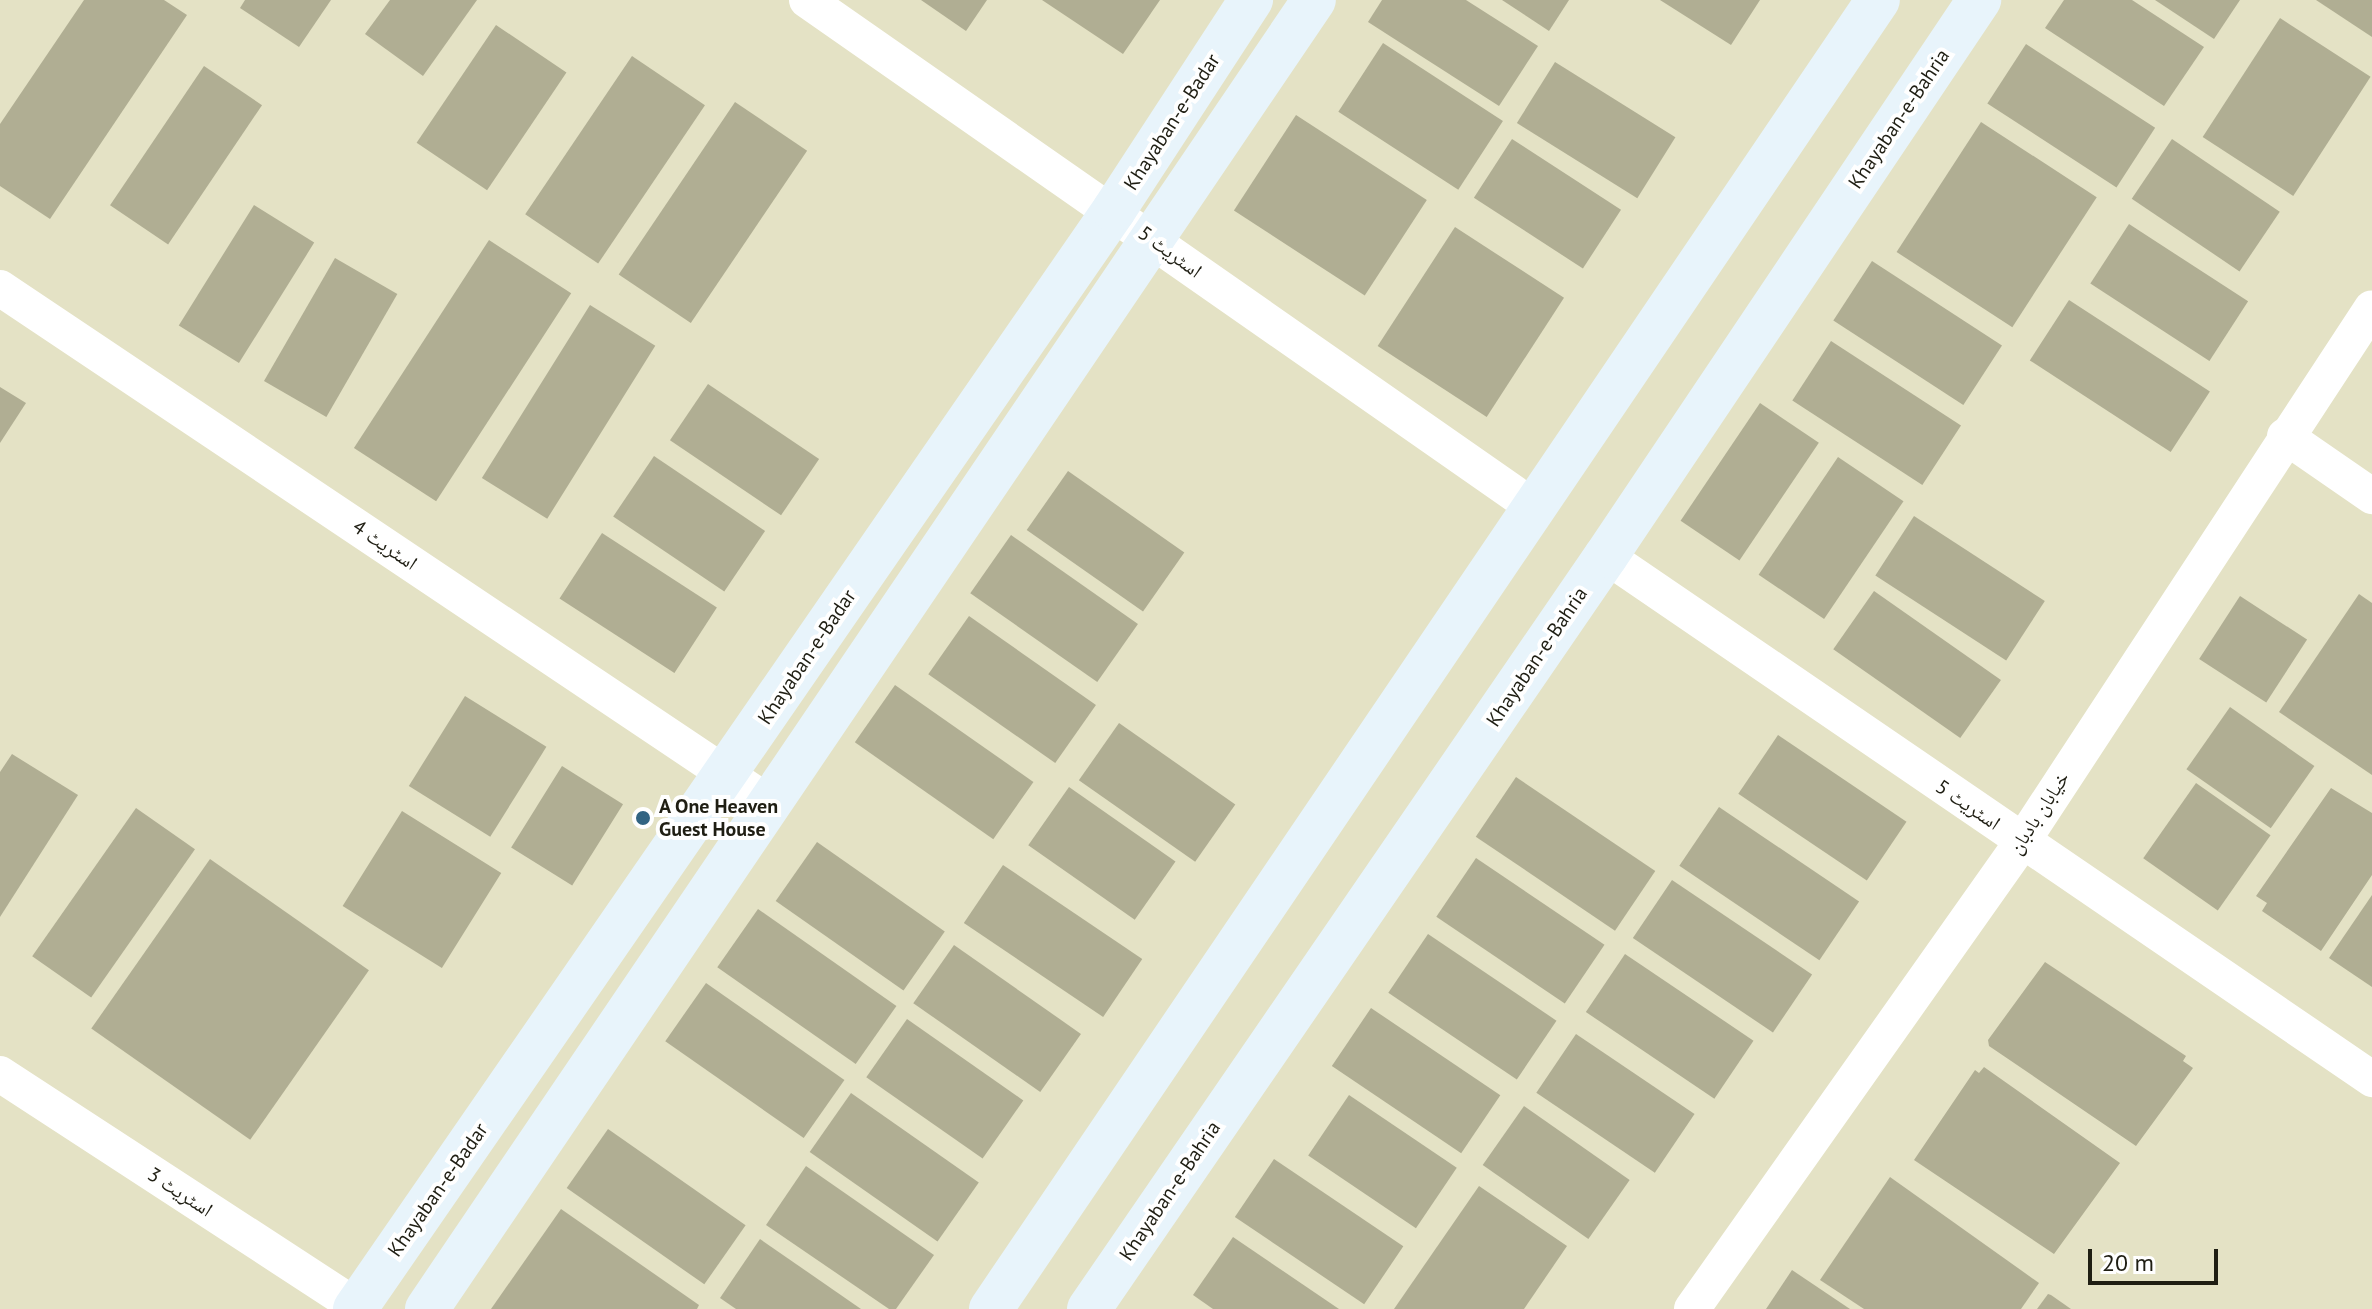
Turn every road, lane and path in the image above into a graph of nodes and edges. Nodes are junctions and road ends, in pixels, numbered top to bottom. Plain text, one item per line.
1 (807, 0) edge
2 (1251, 0) edge
3 (1314, 0) edge
4 (1878, 0) edge
5 (1964, 5) edge
6 (1114, 210) junction
7 (1152, 240) junction
8 (0, 288) edge
9 (2372, 308) edge
10 (2285, 436) junction
11 (2372, 496) edge
12 (1532, 506) junction
13 (1606, 556) junction
14 (727, 774) junction
15 (769, 803) junction
16 (2022, 842) junction
17 (0, 1074) edge
18 (2372, 1079) edge
19 (357, 1308) edge
20 (427, 1309) edge
21 (991, 1309) edge
22 (1089, 1309) edge
23 (1692, 1309) edge

1 - 6 street, اسٹریٹ 5
2 - 6 main road, Khayaban-e-Badar
3 - 7 main road
4 - 12 main road
5 - 13 main road, Khayaban-e-Bahria
6 - 7 street, اسٹریٹ 5
6 - 14 main road, Khayaban-e-Badar
7 - 12 street, اسٹریٹ 5
7 - 15 main road
8 - 14 street, اسٹریٹ 4
9 - 10 street, خیابان بادبان
10 - 11 street
10 - 16 street, خیابان بادبان
12 - 21 main road
13 - 16 street, اسٹریٹ 5
13 - 22 main road, Khayaban-e-Bahria
14 - 15 street, اسٹریٹ 4
14 - 19 main road, Khayaban-e-Badar
15 - 20 main road
16 - 18 street, اسٹریٹ 5
16 - 23 street, خیابان بادبان
17 - 19 street, اسٹریٹ 3

